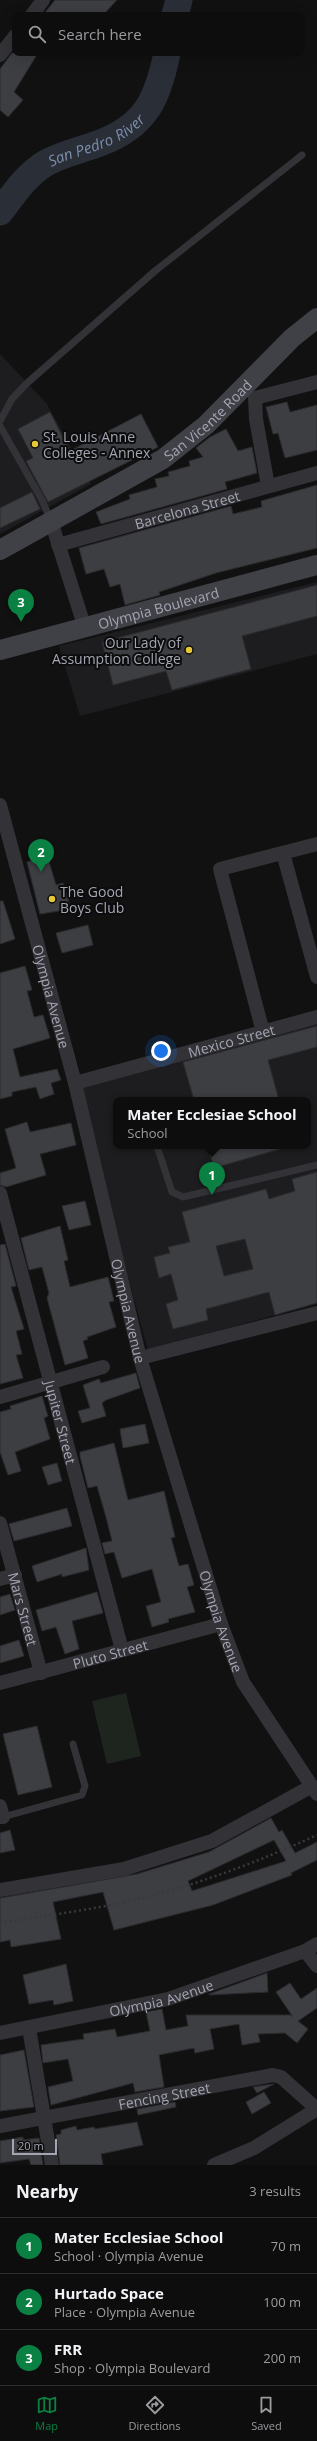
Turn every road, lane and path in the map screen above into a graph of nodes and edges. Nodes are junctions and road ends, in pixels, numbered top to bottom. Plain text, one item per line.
1 (43, 0) edge
2 (34, 12) edge
3 (12, 40) edge
4 (0, 55) edge
5 (302, 155) dead end
6 (317, 318) edge
7 (317, 382) edge
8 (0, 420) edge
9 (0, 426) edge
10 (317, 473) edge
11 (268, 486) junction
12 (51, 521) junction
13 (58, 545) junction
14 (0, 550) edge
15 (317, 565) edge
16 (84, 626) junction
17 (0, 650) edge
18 (0, 805) edge
19 (5, 843) edge
20 (317, 844) edge
21 (283, 853) junction
22 (317, 977) edge
23 (317, 1017) edge
24 (263, 1032) junction
25 (75, 1083) junction
26 (158, 1149) edge
27 (317, 1165) edge
28 (0, 1193) edge
29 (317, 1312) edge
30 (140, 1358) junction
31 (102, 1367) dead end
32 (51, 1383) junction
33 (0, 1397) edge
34 (0, 1523) edge
35 (15, 1575) junction
36 (0, 1579) edge
37 (221, 1624) junction
38 (122, 1650) junction
39 (41, 1673) junction
40 (0, 1682) edge
41 (73, 1744) dead end
42 (314, 1790) edge
43 (1, 1813) edge
44 (317, 1835) edge
45 (0, 1890) edge
46 (0, 1923) edge
47 (311, 1947) edge
48 (317, 1966) edge
49 (29, 2028) junction
50 (0, 2034) edge
51 (317, 2109) edge
52 (43, 2118) junction
53 (0, 2126) edge
54 (52, 2165) edge
55 (214, 2165) edge

1 - 2 street
3 - 4 street
5 - 8 lane
6 - 12 main road, San Vicente Road
7 - 11 street
9 - 12 lane
10 - 11 street, Barcelona Street
11 - 13 street, Barcelona Street
12 - 13 street
12 - 14 main road, San Vicente Road
13 - 16 street
15 - 16 main road, Olympia Boulevard
16 - 17 main road, Olympia Boulevard
18 - 19 street, Olympia Avenue
19 - 25 street, Olympia Avenue
20 - 21 street
21 - 22 street
21 - 24 street
23 - 24 street, Mexico Street
24 - 25 street, Mexico Street
25 - 30 street, Olympia Avenue
26 - 27 lane
28 - 32 street, Jupiter Street
29 - 30 street
30 - 37 street, Olympia Avenue
31 - 32 street
32 - 33 street
32 - 38 street, Jupiter Street
34 - 35 street, Mars Street
35 - 36 street
35 - 39 street, Mars Street
37 - 38 street, Pluto Street
37 - 42 street, Olympia Avenue
38 - 39 street, Pluto Street
39 - 40 street, Pluto Street
41 - 43 lane
42 - 45 street
44 - 46 path
47 - 48 street
47 - 49 street, Olympia Avenue
49 - 50 street, Olympia Avenue
49 - 52 street
51 - 52 street, Fencing Street
51 - 55 street
52 - 53 street, Fencing Street
52 - 54 street

